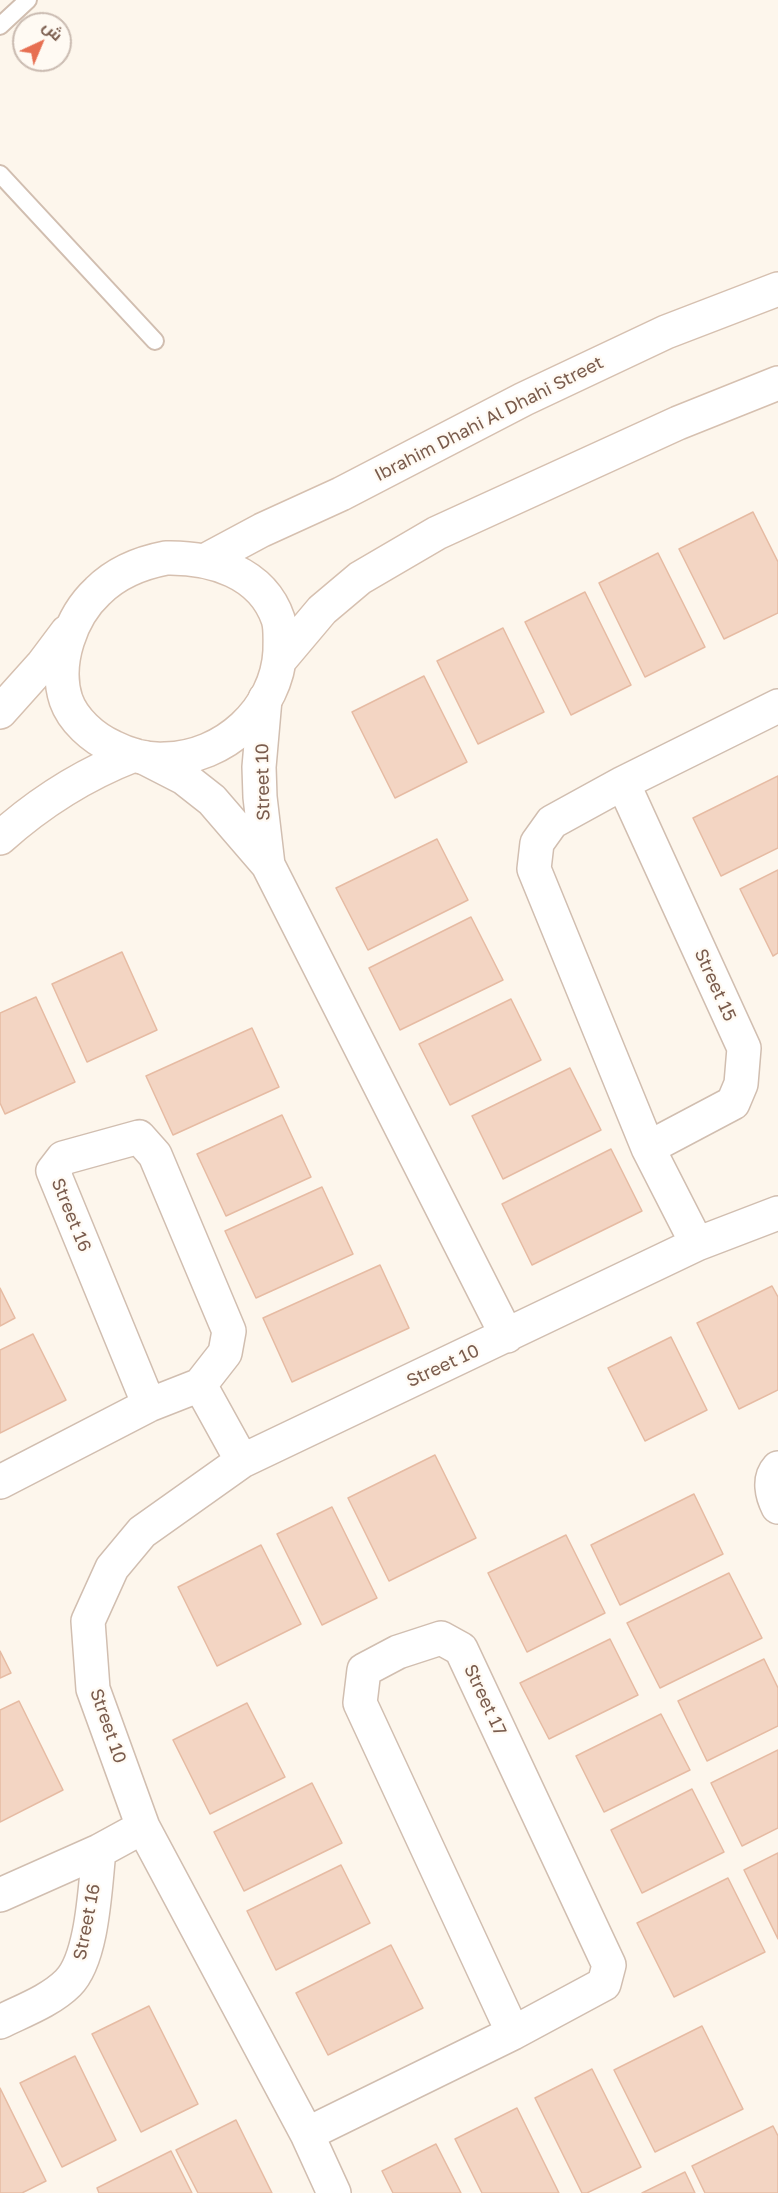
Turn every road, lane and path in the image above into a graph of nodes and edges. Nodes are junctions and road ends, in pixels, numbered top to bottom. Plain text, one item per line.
1 (28, 0) edge
2 (0, 26) edge
3 (0, 174) edge
4 (778, 289) edge
5 (155, 341) dead end
6 (778, 383) edge
7 (206, 560) junction
8 (74, 624) junction
9 (279, 661) junction
10 (265, 699) junction
11 (778, 706) edge
12 (0, 712) edge
13 (139, 756) junction
14 (623, 783) junction
15 (0, 838) edge
16 (268, 865) junction
17 (648, 1148) junction
18 (778, 1213) edge
19 (697, 1244) junction
20 (507, 1336) junction
21 (200, 1385) junction
22 (149, 1405) junction
23 (242, 1461) junction
24 (778, 1468) edge
25 (0, 1482) edge
26 (778, 1507) edge
27 (143, 1827) junction
28 (99, 1851) junction
29 (0, 1895) edge
30 (0, 2022) edge
31 (513, 2033) junction
32 (307, 2134) junction
33 (334, 2193) edge

1 - 2 lane
3 - 5 lane
4 - 7 street, Ibrahim Dhahi Al Dhahi Street
6 - 9 street
7 - 8 street
7 - 9 street
8 - 12 street
8 - 13 street
9 - 10 street
10 - 13 street
10 - 16 street, Street 10
11 - 14 street
13 - 15 street
13 - 16 street, Street 10
14 - 17 street
14 - 17 street, Street 15
16 - 20 street, Street 10
17 - 19 street
18 - 19 street, Street 10
19 - 20 street, Street 10
20 - 23 street, Street 10
21 - 22 street
21 - 22 street, Street 16
21 - 23 street
22 - 25 street
23 - 27 street, Street 10
24 - 26 street
27 - 28 street, Street 16
27 - 32 street, Street 10
28 - 29 street, Street 16
28 - 30 street, Street 16
31 - 31 street, Street 17
31 - 32 street, Street 17
32 - 33 street, Street 10

